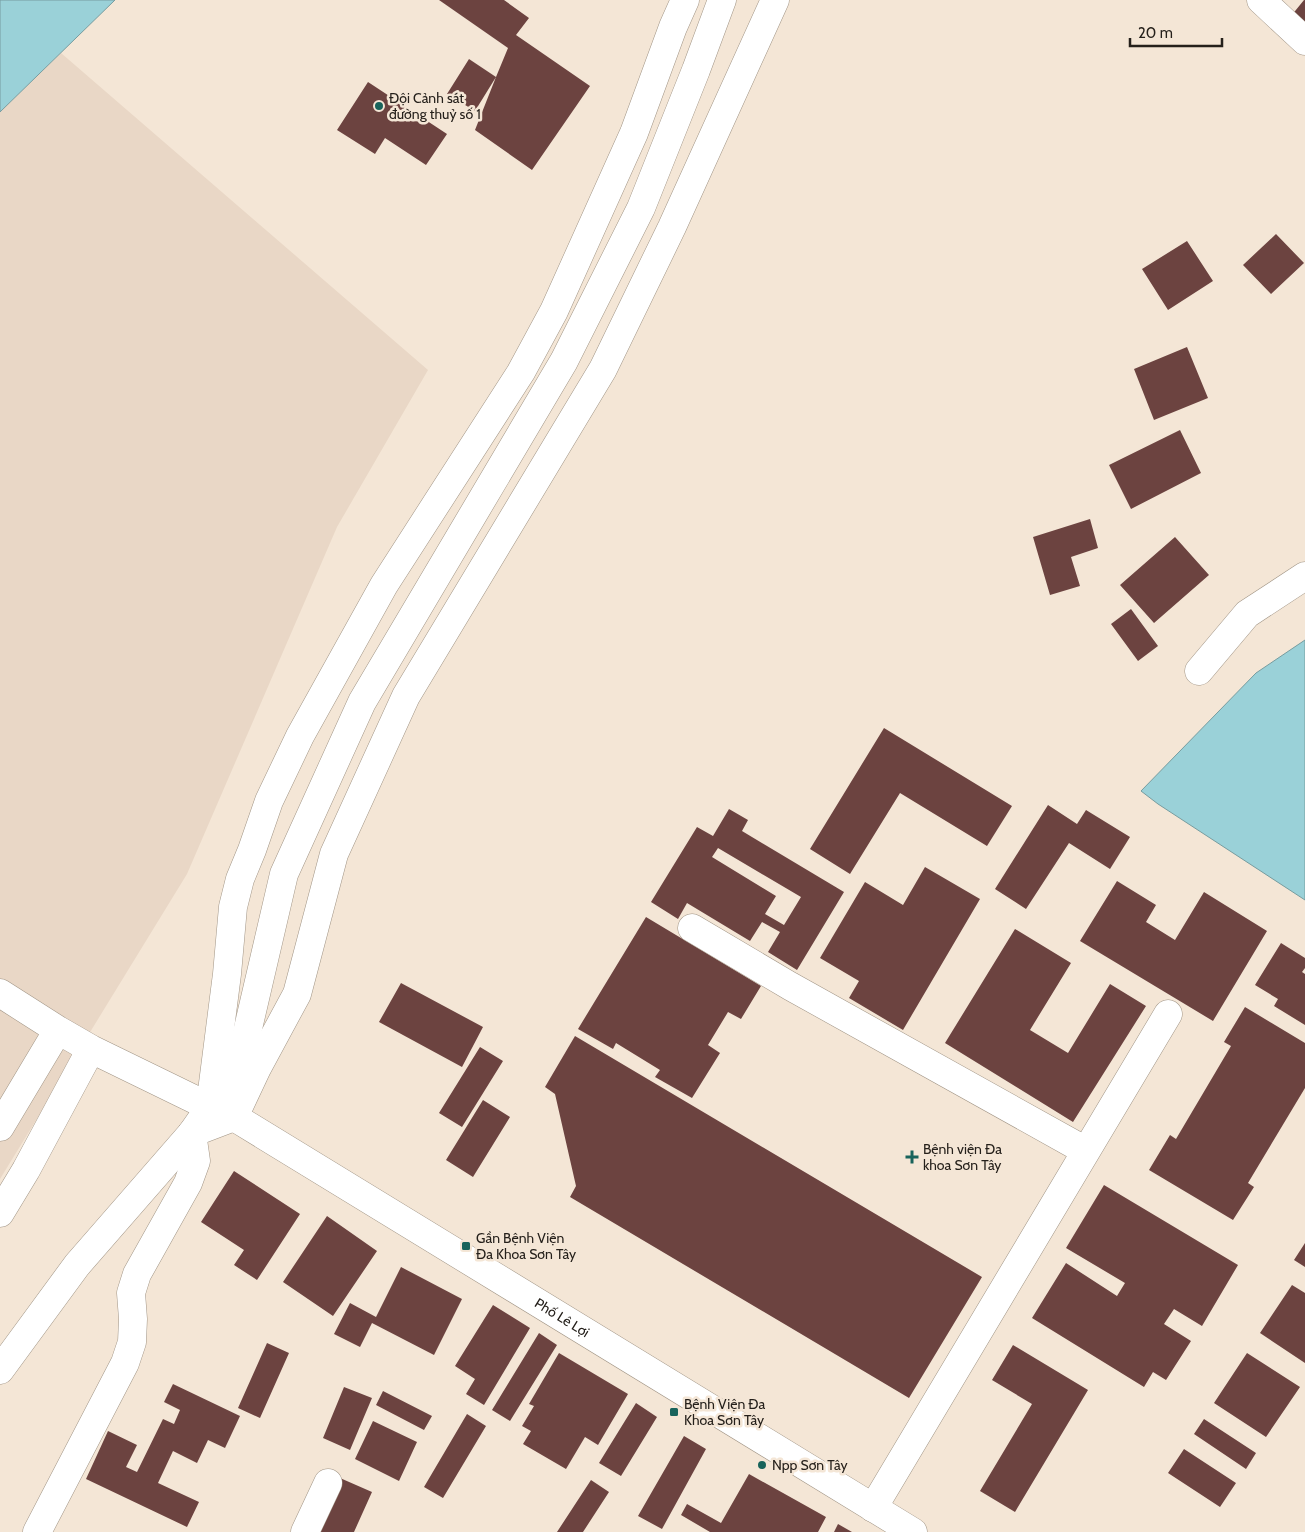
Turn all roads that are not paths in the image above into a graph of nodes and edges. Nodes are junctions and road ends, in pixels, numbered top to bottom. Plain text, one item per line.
1 (685, 0) edge
2 (722, 0) edge
3 (775, 0) edge
4 (1261, 0) edge
5 (1305, 41) edge
6 (1305, 576) edge
7 (1199, 672) dead end
8 (692, 928) dead end
9 (0, 993) edge
10 (1168, 1014) dead end
11 (58, 1030) junction
12 (91, 1049) junction
13 (222, 1112) junction
14 (0, 1127) edge
15 (192, 1133) junction
16 (1086, 1151) junction
17 (0, 1213) edge
18 (0, 1370) edge
19 (328, 1483) dead end
20 (874, 1508) junction
21 (37, 1532) edge
22 (305, 1532) edge
23 (913, 1532) edge

1 - 13 main road
2 - 13 main road
3 - 13 main road
4 - 5 main road
6 - 7 main road
8 - 16 main road
9 - 11 main road, Phố Lê Lợi
10 - 16 main road
11 - 12 main road, Phố Lê Lợi
11 - 14 main road
12 - 13 main road, Phố Lê Lợi
12 - 17 main road
13 - 15 main road
13 - 20 main road, Phố Lê Lợi
15 - 18 main road
15 - 21 main road
16 - 20 main road
19 - 22 main road
20 - 23 main road, Phố Lê Lợi

